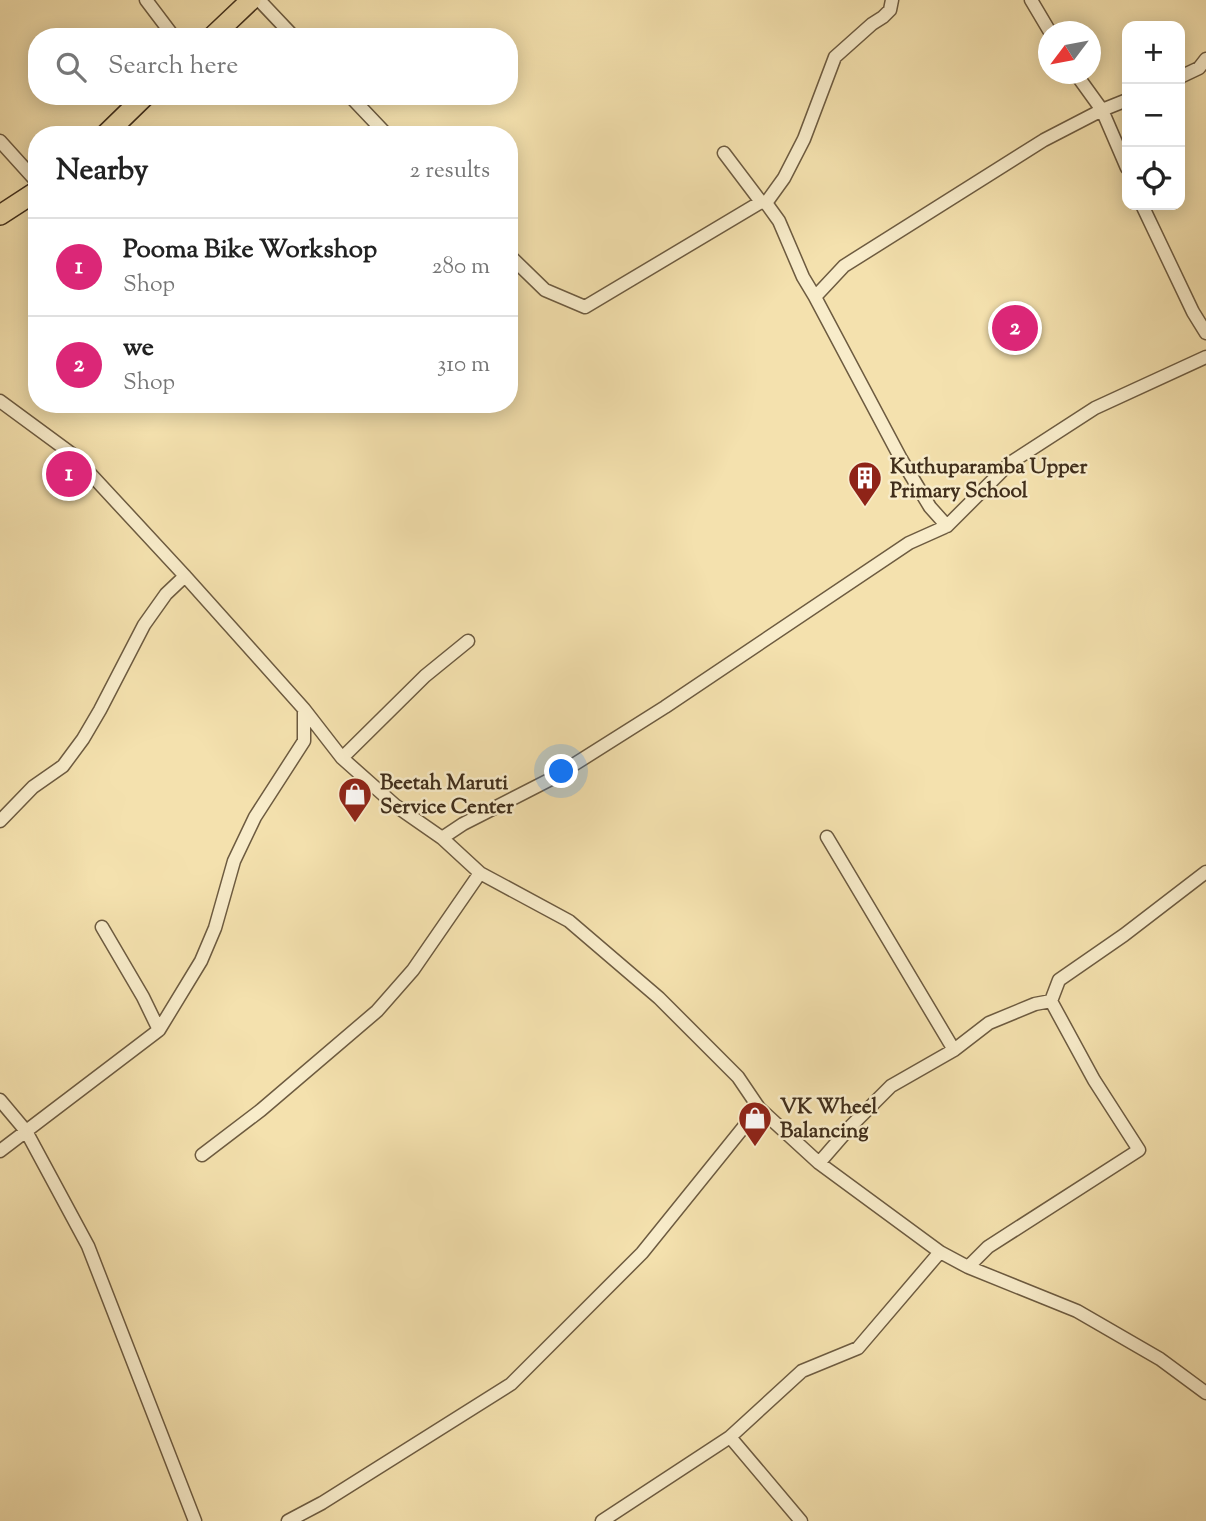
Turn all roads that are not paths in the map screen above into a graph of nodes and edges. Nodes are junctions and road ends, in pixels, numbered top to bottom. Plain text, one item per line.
1 (146, 0) edge
2 (251, 0) edge
3 (259, 0) edge
4 (1031, 0) edge
5 (896, 1) edge
6 (1043, 21) edge
7 (167, 28) edge
8 (221, 28) edge
9 (285, 28) edge
10 (1206, 59) edge
11 (1185, 75) edge
12 (1083, 84) edge
13 (1122, 102) edge
14 (136, 105) edge
15 (359, 105) edge
16 (1102, 110) junction
17 (114, 126) edge
18 (378, 126) edge
19 (0, 141) edge
20 (724, 153) dead end
21 (1122, 156) edge
22 (28, 172) edge
23 (28, 197) edge
24 (763, 202) junction
25 (1144, 210) edge
26 (0, 215) edge
27 (518, 264) edge
28 (815, 297) junction
29 (1206, 333) edge
30 (1206, 357) edge
31 (0, 401) edge
32 (947, 526) junction
33 (185, 576) junction
34 (468, 641) dead end
35 (304, 709) junction
36 (342, 758) junction
37 (0, 821) edge
38 (827, 837) dead end
39 (442, 838) junction
40 (1206, 872) edge
41 (480, 873) junction
42 (102, 927) dead end
43 (1051, 1001) junction
44 (159, 1030) junction
45 (954, 1050) junction
46 (0, 1100) edge
47 (758, 1108) junction
48 (26, 1131) junction
49 (0, 1151) edge
50 (202, 1154) dead end
51 (819, 1163) junction
52 (940, 1252) junction
53 (968, 1267) junction
54 (1206, 1393) edge
55 (730, 1437) junction
56 (195, 1521) edge
57 (288, 1521) edge
58 (602, 1521) edge
59 (801, 1521) edge

1 - 7 street
2 - 8 main road
3 - 9 street
4 - 6 street
5 - 24 street
10 - 11 street
12 - 16 street
13 - 16 street
14 - 17 main road
15 - 18 street
16 - 21 street
16 - 28 street
19 - 22 street
20 - 24 street
23 - 26 main road
24 - 27 street
24 - 28 street
25 - 29 street
28 - 32 street
30 - 32 street
31 - 33 street
32 - 39 street
33 - 35 street
33 - 37 street
34 - 36 street
35 - 36 street
35 - 44 street
36 - 39 street
38 - 45 street
39 - 41 street
40 - 43 street
41 - 47 street
41 - 50 street
42 - 44 street
43 - 45 street
43 - 53 street
44 - 48 street
45 - 51 street
46 - 48 street
47 - 51 street
47 - 57 street
48 - 49 street
48 - 56 street
51 - 52 street
52 - 53 street
52 - 55 street
53 - 54 street
55 - 58 street
55 - 59 street

